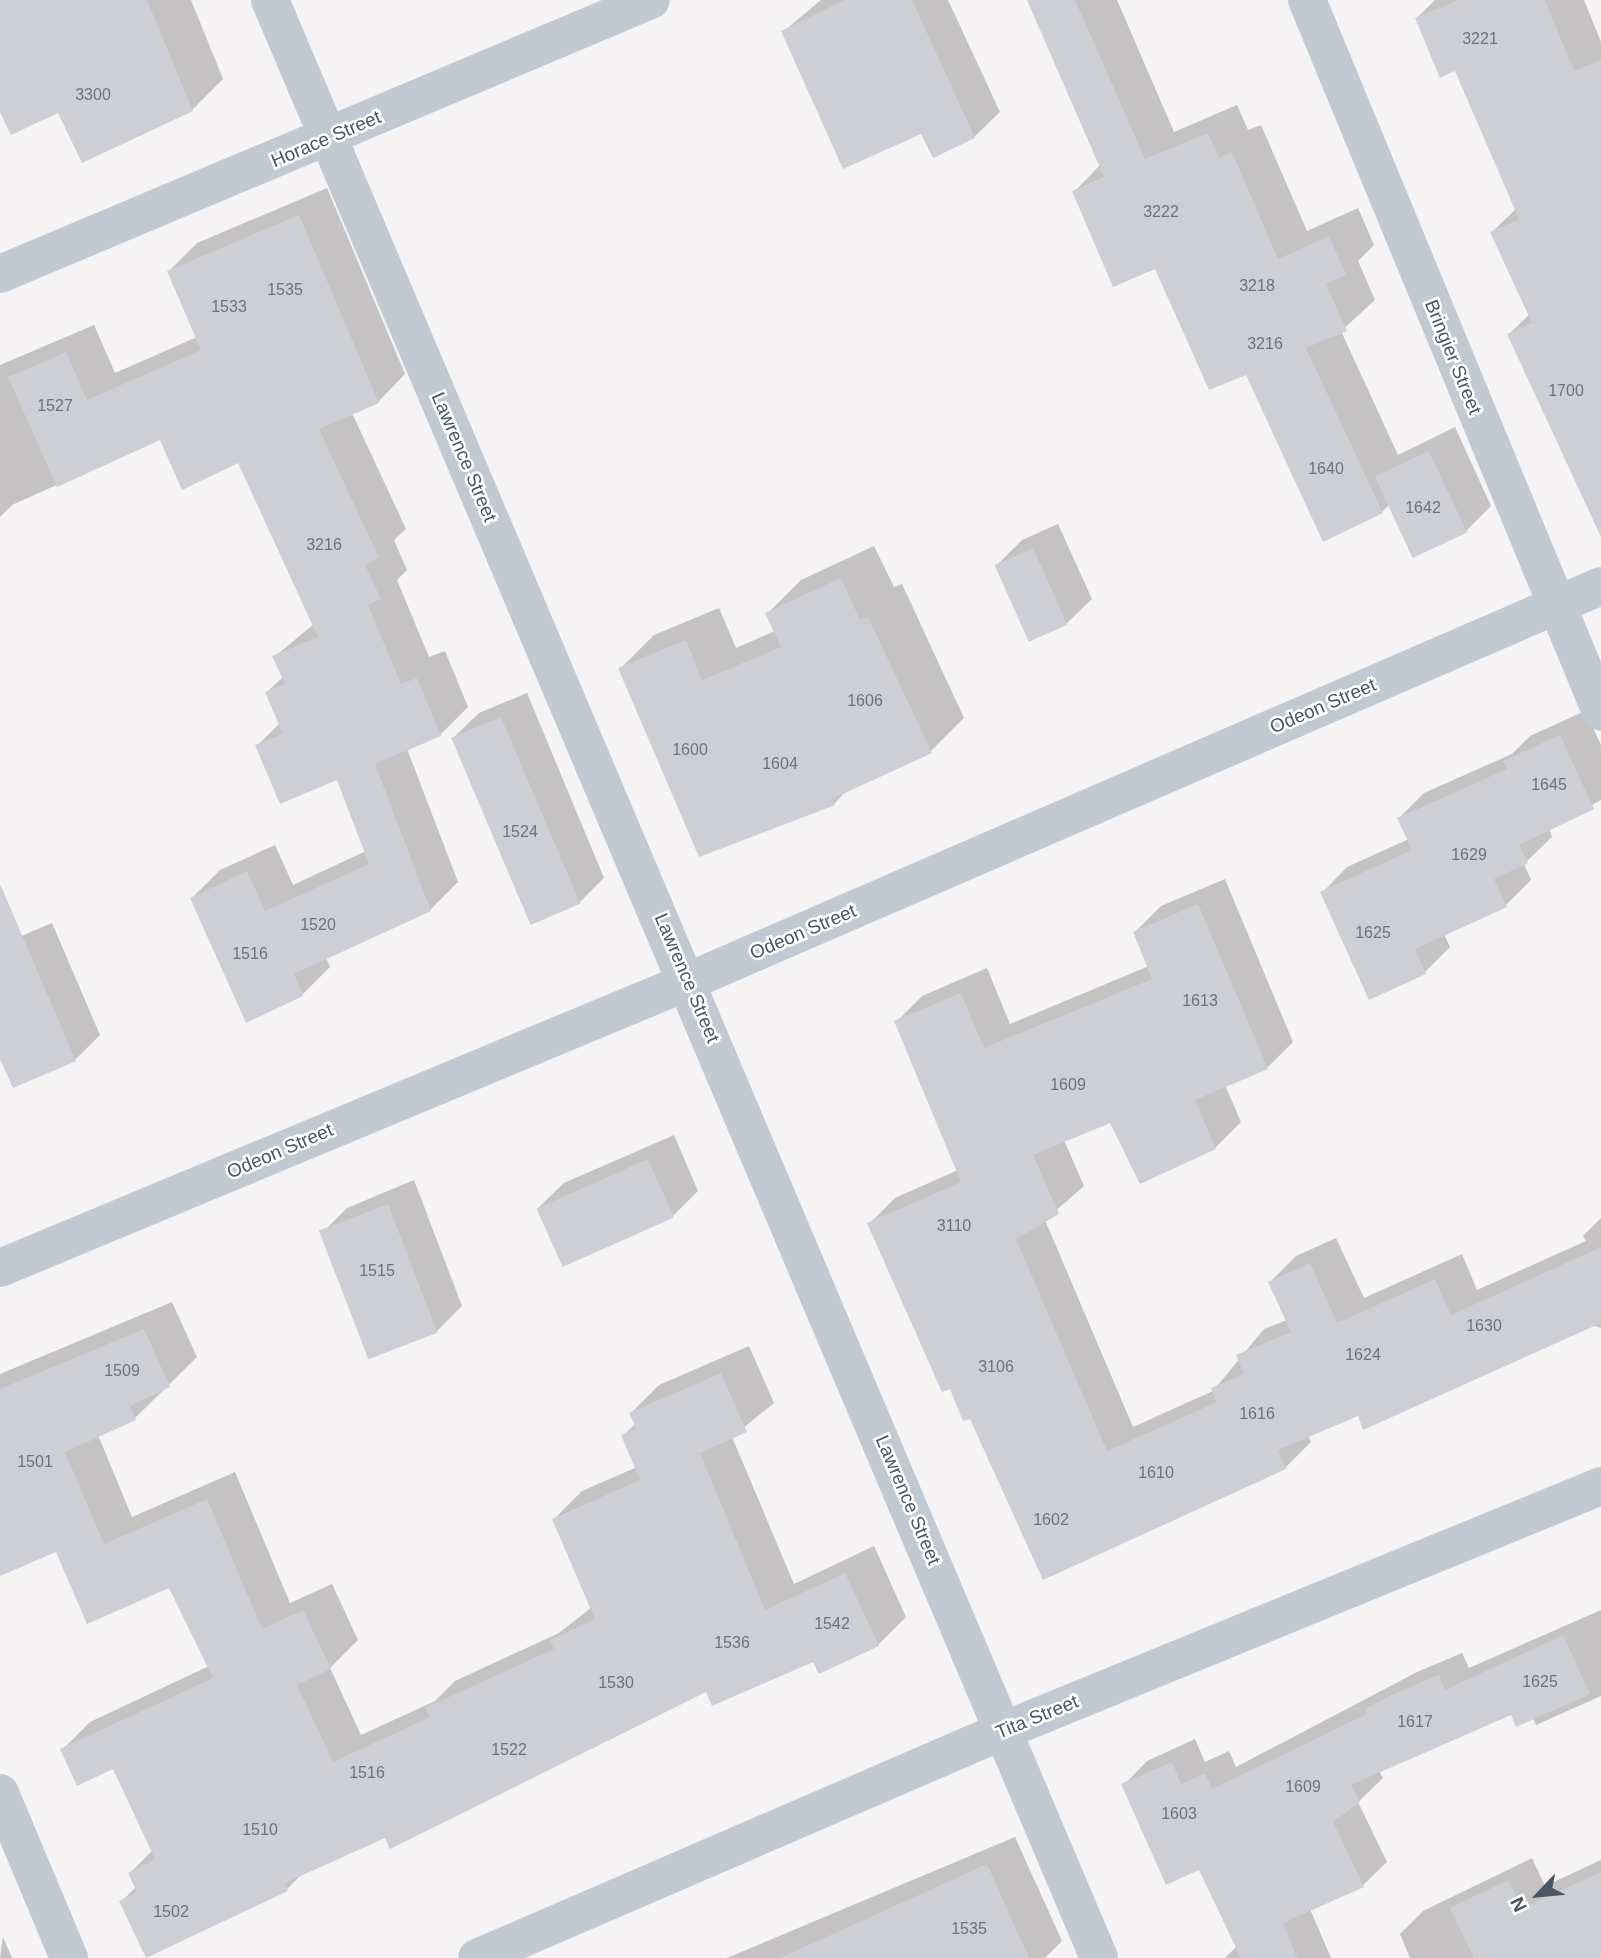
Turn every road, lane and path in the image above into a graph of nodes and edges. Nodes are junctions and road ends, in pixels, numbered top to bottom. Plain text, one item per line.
1 (270, 0) edge
2 (651, 0) edge
3 (1307, 0) edge
4 (328, 139) junction
5 (0, 274) edge
6 (1601, 586) edge
7 (1554, 606) junction
8 (1601, 712) edge
9 (689, 981) junction
10 (0, 1268) edge
11 (1601, 1486) edge
12 (1005, 1730) junction
13 (0, 1793) edge
14 (69, 1958) edge
15 (477, 1958) edge
16 (1100, 1958) edge

1 - 4 street, Lawrence Street
2 - 4 street, Horace Street
3 - 7 street, Bringier Street
4 - 5 street, Horace Street
4 - 9 street, Lawrence Street
6 - 7 street, Odeon Street
7 - 8 street, Bringier Street
7 - 9 street, Odeon Street
9 - 10 street, Odeon Street
9 - 12 street, Lawrence Street
11 - 12 street, Tita Street
12 - 15 street, Tita Street
12 - 16 street, Lawrence Street
13 - 14 street

